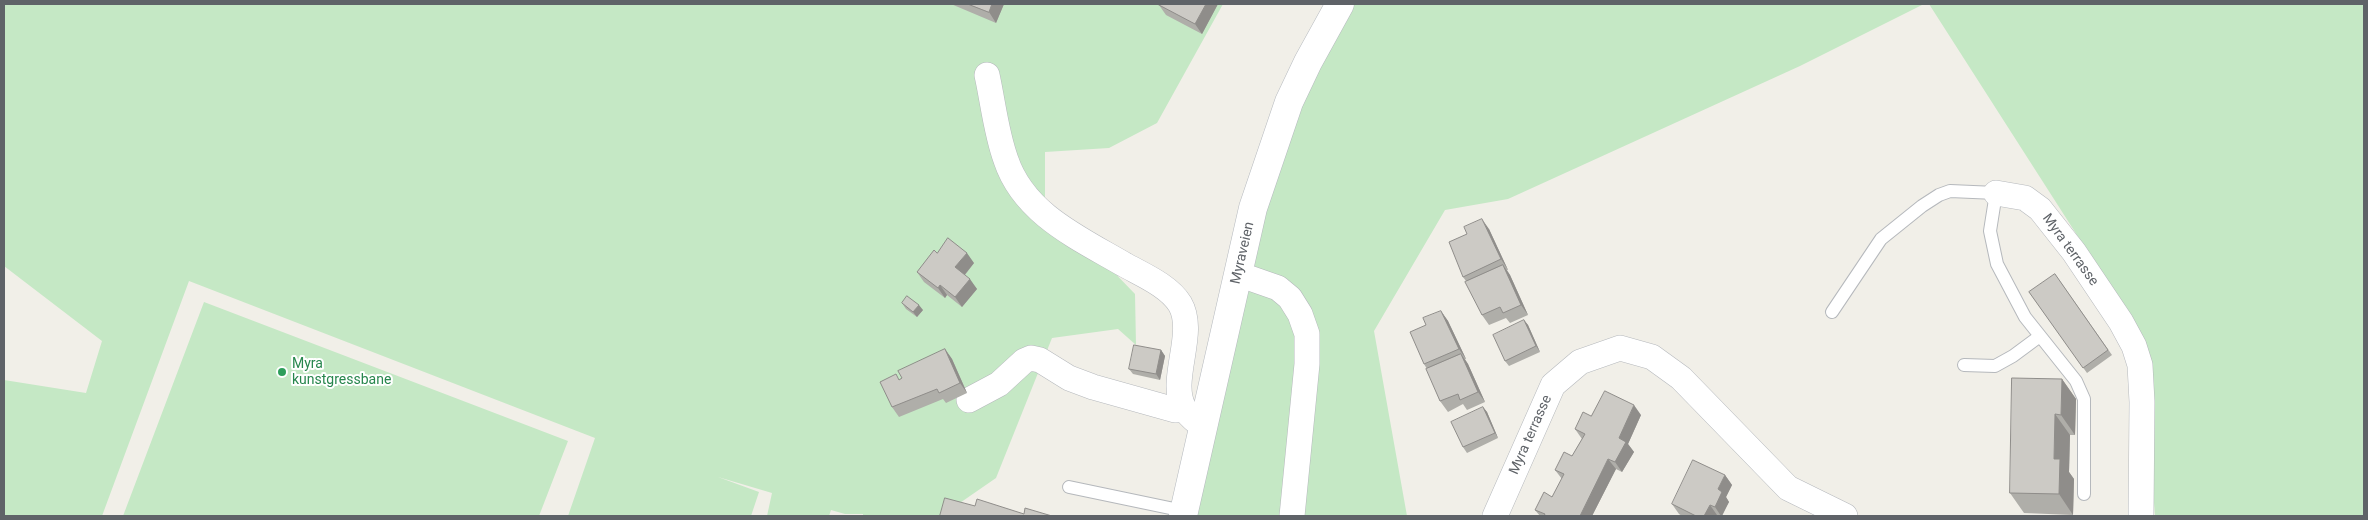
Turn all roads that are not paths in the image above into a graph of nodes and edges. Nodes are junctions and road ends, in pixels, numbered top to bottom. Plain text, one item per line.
1 (1335, 6) edge
2 (987, 75) dead end
3 (1996, 193) junction
4 (1238, 274) junction
5 (1832, 312) dead end
6 (2040, 336) junction
7 (1964, 364) dead end
8 (969, 400) dead end
9 (1193, 418) junction
10 (1069, 486) dead end
11 (2084, 494) dead end
12 (1184, 513) edge
13 (1292, 516) edge
14 (1495, 516) edge
15 (1845, 516) edge
16 (2141, 516) edge

1 - 4 main road, Myraveien
2 - 9 street
3 - 5 lane, Myra terrasse
3 - 6 lane
3 - 16 street, Myra terrasse
4 - 9 main road, Myraveien
4 - 13 street
6 - 7 lane
6 - 11 lane
8 - 9 street
9 - 12 main road, Myraveien
10 - 12 lane
14 - 15 street, Myra terrasse

